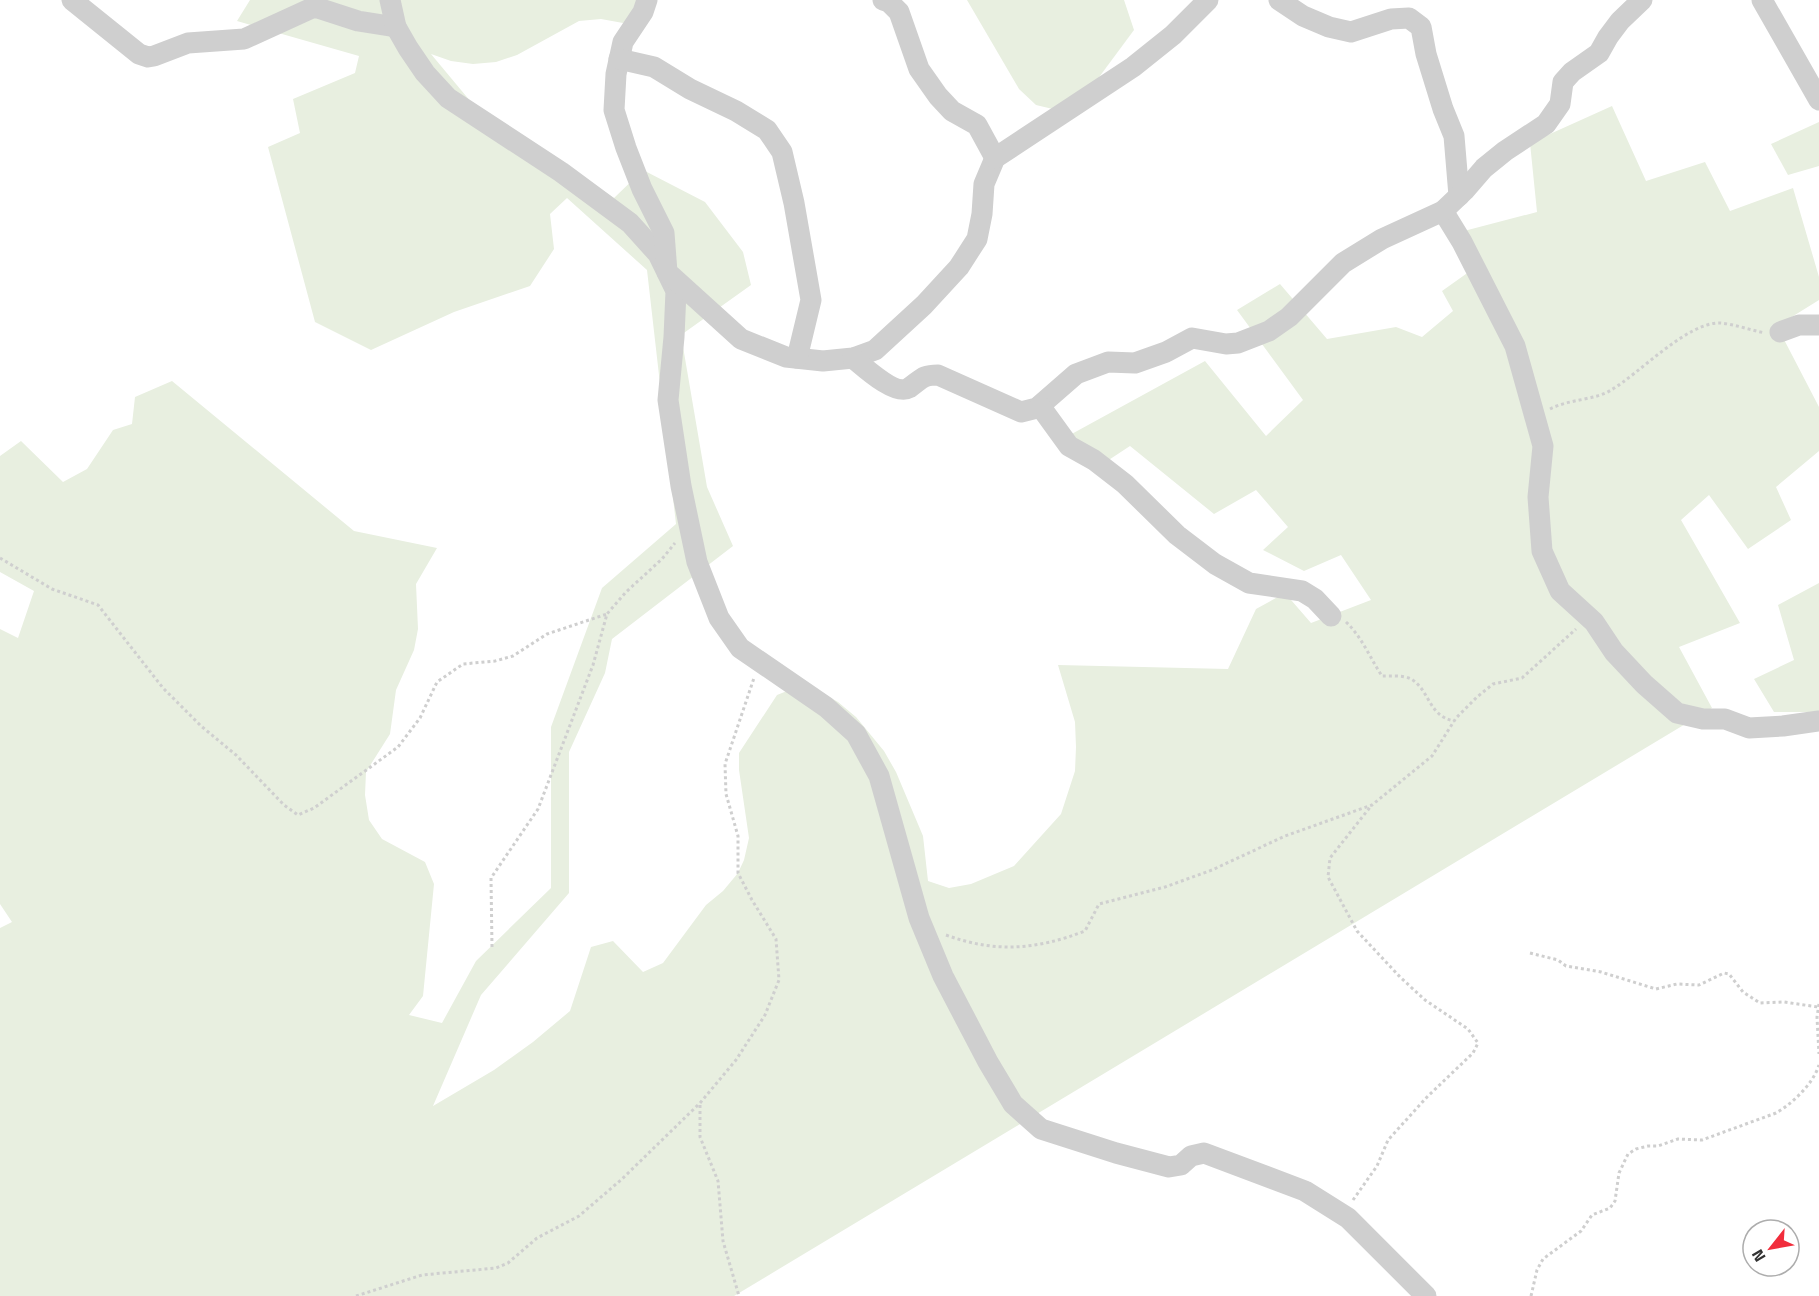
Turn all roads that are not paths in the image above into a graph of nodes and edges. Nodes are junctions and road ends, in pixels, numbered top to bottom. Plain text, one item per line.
1 (72, 0) edge
2 (390, 0) edge
3 (647, 0) edge
4 (883, 0) edge
5 (1208, 0) edge
6 (1279, 0) edge
7 (1642, 0) edge
8 (1762, 0) edge
9 (315, 4) edge
10 (396, 27) junction
11 (619, 59) junction
12 (1819, 100) edge
13 (995, 158) junction
14 (1459, 196) junction
15 (1443, 211) junction
16 (667, 272) junction
17 (1819, 325) edge
18 (1780, 332) road end
19 (797, 358) junction
20 (853, 358) junction
21 (1040, 406) junction
22 (1331, 616) road end
23 (1819, 721) edge
24 (1426, 1296) edge

1 - 9 street
2 - 10 street
3 - 11 street
4 - 13 street
5 - 13 street
6 - 14 street
7 - 14 street
8 - 12 street
9 - 10 street
10 - 16 street
11 - 16 street
11 - 19 street
13 - 20 street
14 - 15 street
15 - 21 street
15 - 23 street
16 - 19 street
16 - 24 street
17 - 18 street
19 - 20 street
20 - 21 street
21 - 22 street

